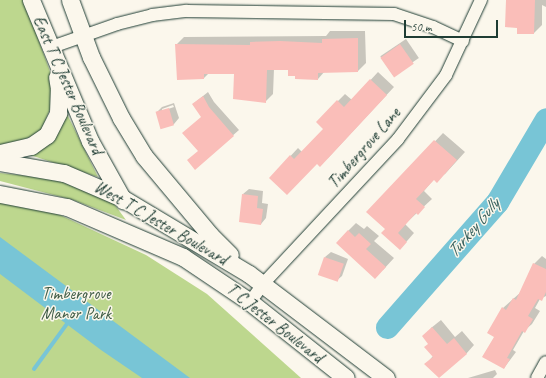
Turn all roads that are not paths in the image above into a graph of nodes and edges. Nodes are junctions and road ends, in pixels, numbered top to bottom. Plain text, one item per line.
1 (31, 0) edge
2 (70, 0) edge
3 (481, 0) edge
4 (83, 36) junction
5 (463, 41) junction
6 (49, 48) junction
7 (0, 153) edge
8 (0, 162) edge
9 (0, 194) edge
10 (122, 198) junction
11 (183, 257) junction
12 (249, 274) junction
13 (263, 284) junction
14 (250, 302) junction
15 (546, 362) edge
16 (346, 378) edge
17 (386, 378) edge
18 (537, 378) edge

1 - 6 main road, East T C Jester Boulevard
2 - 4 main road, East T C Jester Boulevard
3 - 5 street, Timbergrove Lane
4 - 5 street
4 - 6 street
4 - 12 main road, East T C Jester Boulevard
5 - 13 street, Timbergrove Lane
6 - 7 main road
6 - 10 main road, East T C Jester Boulevard
8 - 10 main road, West T C Jester Boulevard
9 - 11 main road, West T C Jester Boulevard
10 - 11 main road, East T C Jester Boulevard
10 - 12 main road, West T C Jester Boulevard
11 - 14 main road, T C Jester Boulevard
12 - 13 main road, T C Jester Boulevard
13 - 14 street, Timbergrove Lane
13 - 17 main road, T C Jester Boulevard
14 - 16 main road, T C Jester Boulevard
15 - 18 street

